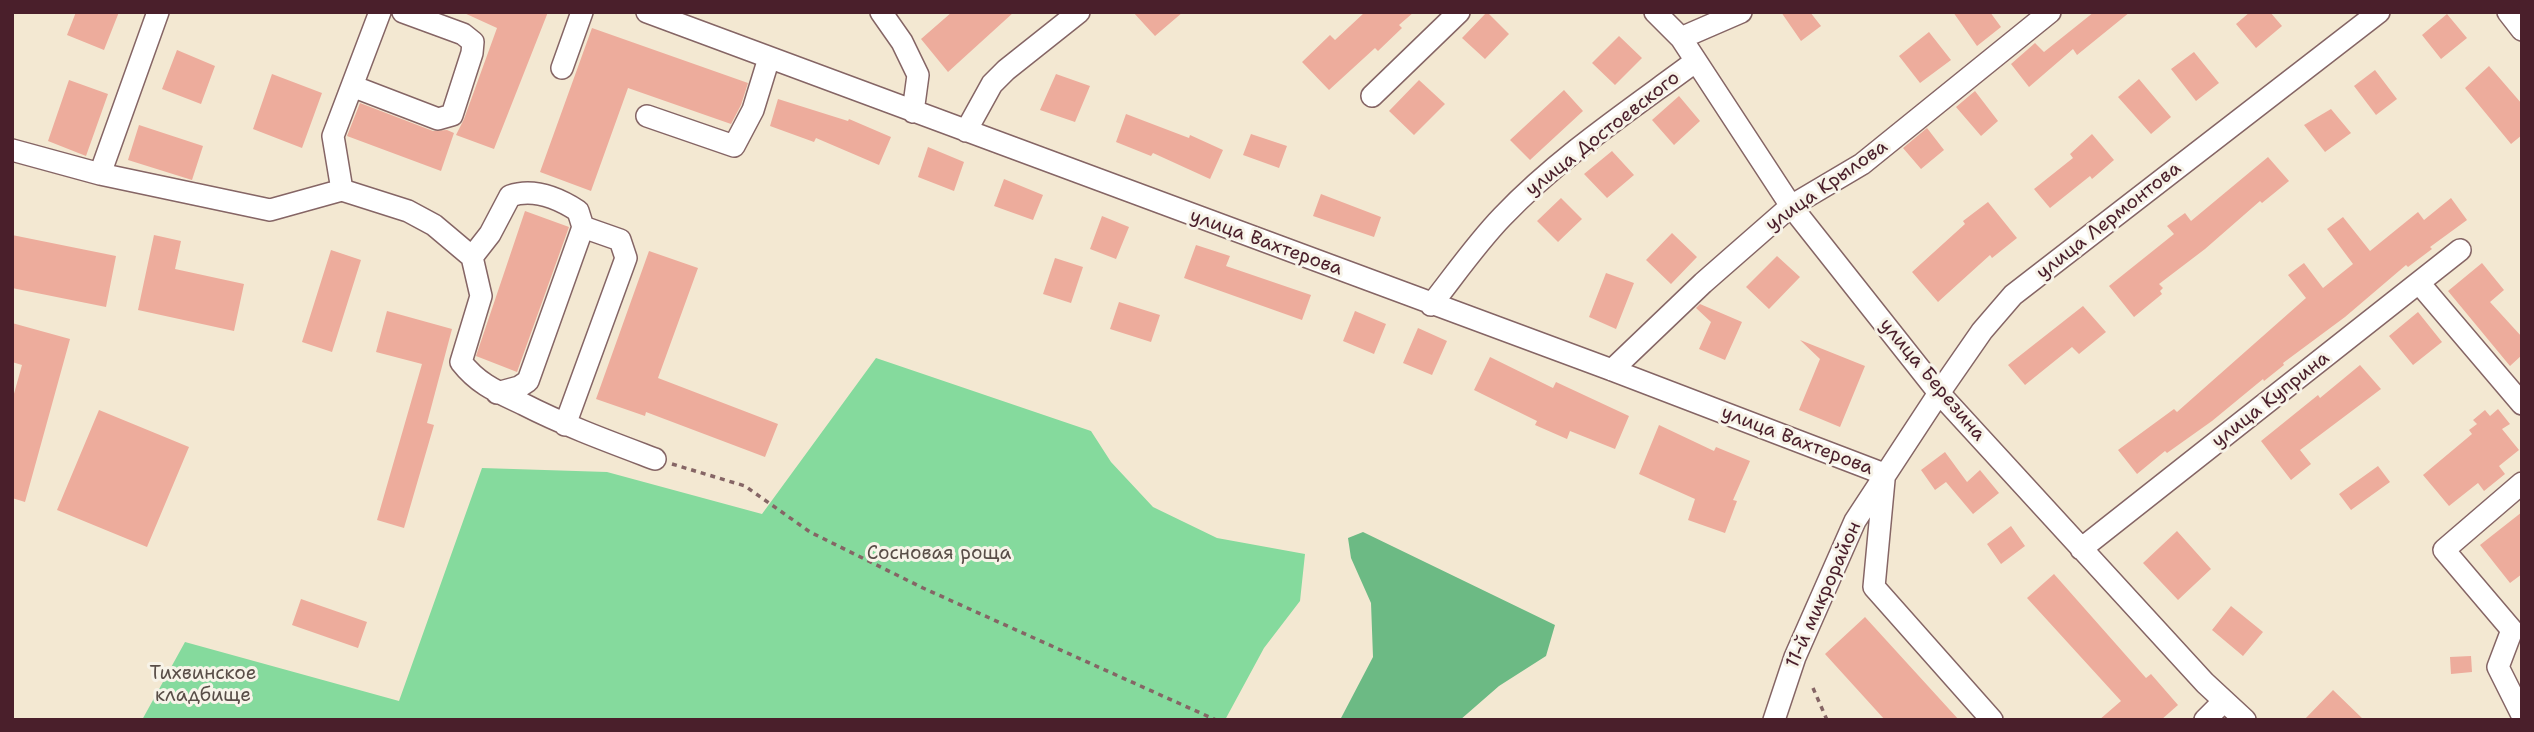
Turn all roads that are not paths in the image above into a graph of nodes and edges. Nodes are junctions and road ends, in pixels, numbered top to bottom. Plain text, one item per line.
1 (158, 12) edge
2 (380, 12) edge
3 (402, 12) edge
4 (582, 12) edge
5 (647, 12) edge
6 (881, 12) edge
7 (1079, 12) edge
8 (1459, 12) edge
9 (1655, 12) edge
10 (1741, 12) edge
11 (2050, 12) edge
12 (2379, 12) edge
13 (2508, 12) edge
14 (2522, 30) edge
15 (1681, 38) junction
16 (769, 58) junction
17 (1696, 61) junction
18 (562, 68) dead end
19 (352, 86) junction
20 (1372, 96) dead end
21 (914, 112) junction
22 (647, 116) dead end
23 (966, 131) junction
24 (12, 150) edge
25 (100, 174) junction
26 (342, 190) junction
27 (1791, 206) junction
28 (583, 227) junction
29 (2460, 250) dead end
30 (472, 257) junction
31 (2419, 283) junction
32 (1431, 305) junction
33 (1612, 370) junction
34 (497, 393) junction
35 (1938, 393) junction
36 (2522, 404) edge
37 (565, 425) junction
38 (655, 459) road end
39 (1884, 474) junction
40 (2522, 483) edge
41 (2081, 550) junction
42 (2223, 702) junction
43 (2522, 715) edge
44 (1774, 720) edge
45 (1992, 720) edge
46 (2205, 720) edge
47 (2245, 720) edge

1 - 25 street
2 - 19 street
3 - 19 street
4 - 18 street
5 - 16 street, улица Вахтерова
6 - 21 street
7 - 23 street
8 - 20 street
9 - 15 street, улица Березина
10 - 15 street
11 - 27 street, улица Крылова
12 - 35 street, улица Лермонтова
13 - 14 street
15 - 17 street, улица Березина
16 - 21 street, улица Вахтерова
16 - 22 street
17 - 27 street, улица Березина
17 - 32 street, улица Достоевского
19 - 26 street
21 - 23 street, улица Вахтерова
23 - 32 street, улица Вахтерова
24 - 25 street
25 - 26 street
26 - 30 street
27 - 33 street, улица Крылова
27 - 35 street, улица Березина
28 - 30 street
28 - 34 street
28 - 37 street
29 - 31 street, улица Куприна
30 - 34 street
31 - 36 street
31 - 41 street, улица Куприна
32 - 33 street, улица Вахтерова
33 - 39 street, улица Вахтерова
34 - 37 street
35 - 39 street, улица Лермонтова
35 - 41 street, улица Березина
37 - 38 street
39 - 44 street, 11-й микрорайон
39 - 45 street
40 - 43 street
41 - 42 street, улица Березина
42 - 46 street
42 - 47 street, улица Березина

